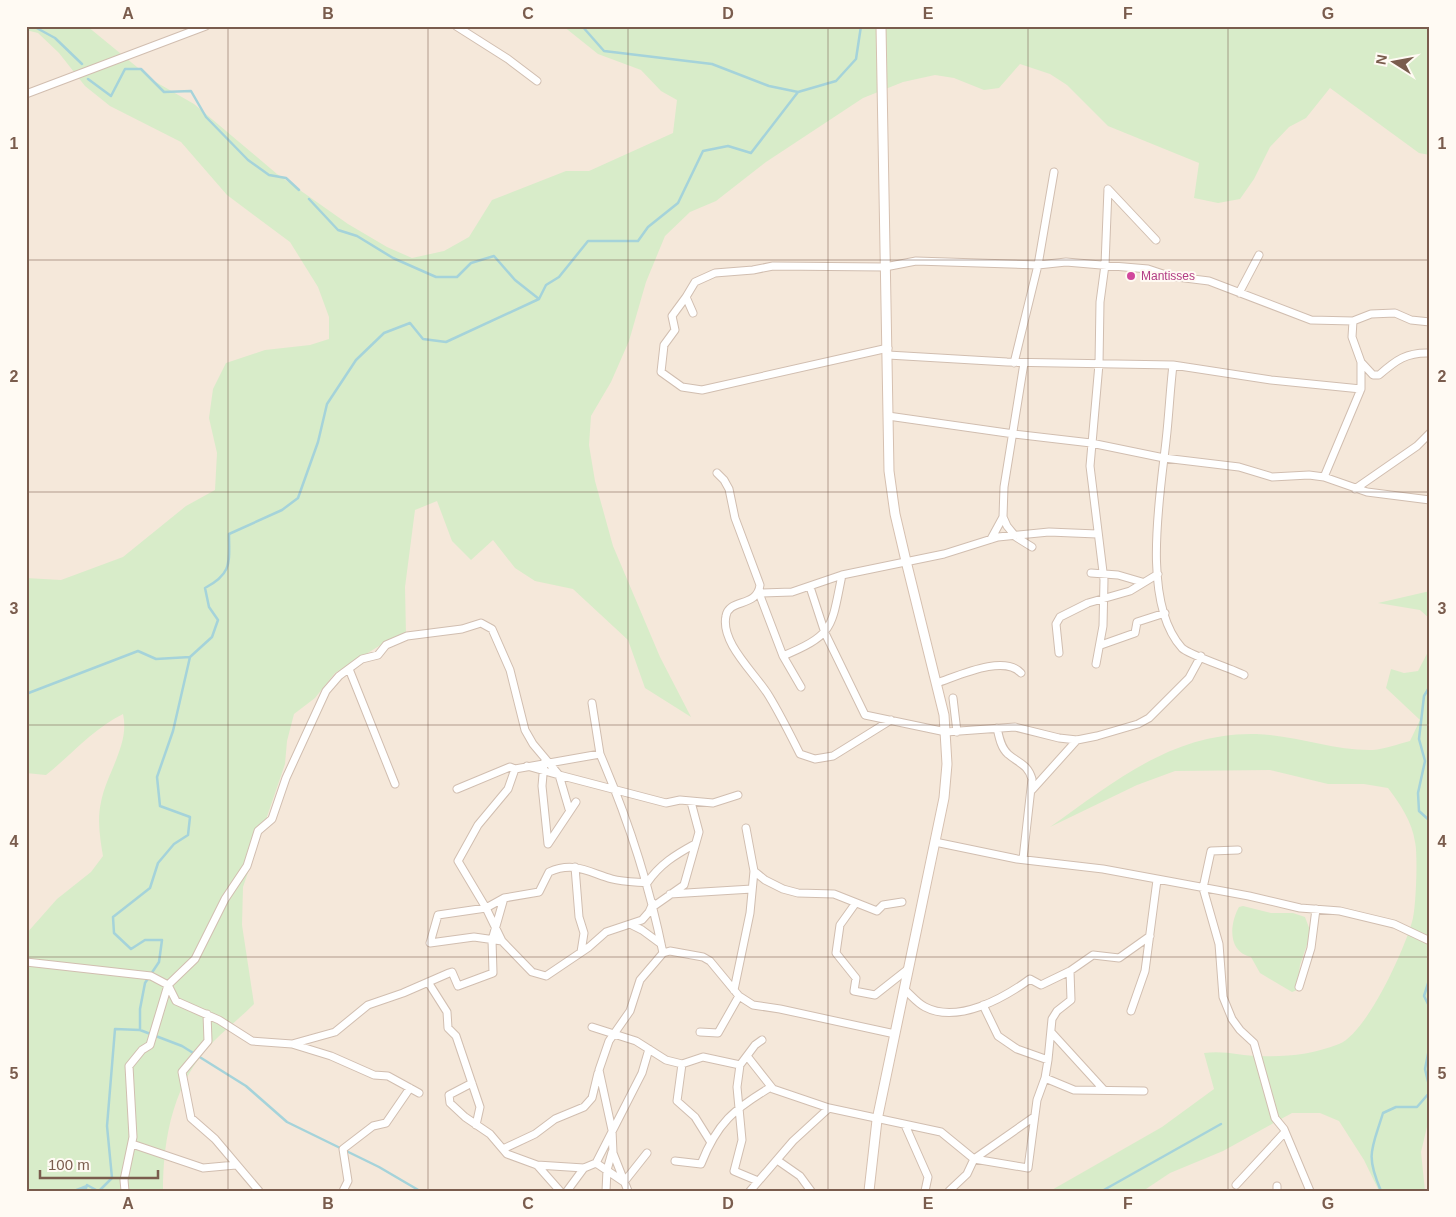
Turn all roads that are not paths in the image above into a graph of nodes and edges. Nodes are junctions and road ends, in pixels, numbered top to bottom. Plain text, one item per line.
1 (206, 26) edge
2 (456, 26) edge
3 (881, 26) edge
4 (537, 81) dead end
5 (26, 94) edge
6 (1054, 172) dead end
7 (1156, 240) dead end
8 (1259, 255) dead end
9 (1038, 264) junction
10 (1105, 265) junction
11 (885, 267) junction
12 (1240, 293) junction
13 (686, 297) junction
14 (693, 313) dead end
15 (1353, 320) junction
16 (1430, 322) edge
17 (888, 352) junction
18 (1430, 353) edge
19 (1014, 362) junction
20 (1361, 362) junction
21 (1024, 363) junction
22 (1099, 364) junction
23 (1172, 365) junction
24 (1361, 389) junction
25 (888, 416) junction
26 (1430, 433) edge
27 (1014, 434) junction
28 (1091, 442) junction
29 (1164, 458) junction
30 (717, 473) dead end
31 (1324, 477) junction
32 (1354, 489) junction
33 (1430, 500) edge
34 (1003, 517) junction
35 (1097, 534) junction
36 (1016, 537) junction
37 (991, 539) junction
38 (1032, 547) dead end
39 (906, 561) junction
40 (1091, 573) dead end
41 (1158, 574) junction
42 (842, 575) junction
43 (1104, 575) junction
44 (1142, 582) junction
45 (810, 587) junction
46 (759, 593) junction
47 (1104, 600) junction
48 (1165, 613) junction
49 (825, 633) junction
50 (1101, 645) junction
51 (1059, 652) dead end
52 (783, 656) junction
53 (1201, 656) junction
54 (1096, 664) dead end
55 (349, 669) junction
56 (1021, 673) dead end
57 (1244, 675) dead end
58 (937, 683) junction
59 (801, 687) dead end
60 (953, 698) dead end
61 (592, 703) dead end
62 (891, 720) junction
63 (997, 728) junction
64 (946, 732) junction
65 (957, 732) junction
66 (1076, 740) junction
67 (600, 754) junction
68 (547, 762) junction
69 (525, 766) junction
70 (515, 769) junction
71 (544, 771) junction
72 (559, 774) junction
73 (395, 784) dead end
74 (457, 789) dead end
75 (615, 790) junction
76 (1032, 790) junction
77 (738, 795) dead end
78 (576, 802) dead end
79 (691, 802) junction
80 (569, 810) junction
81 (746, 828) dead end
82 (935, 842) junction
83 (695, 844) junction
84 (1238, 850) dead end
85 (1023, 859) junction
86 (575, 867) junction
87 (754, 871) junction
88 (1157, 880) junction
89 (648, 883) junction
90 (1203, 888) junction
91 (752, 889) junction
92 (670, 894) junction
93 (504, 898) junction
94 (902, 902) dead end
95 (654, 904) junction
96 (856, 904) junction
97 (486, 908) junction
98 (1316, 909) junction
99 (632, 925) junction
100 (495, 929) junction
101 (1150, 936) junction
102 (492, 940) junction
103 (1430, 941) edge
104 (502, 942) junction
105 (661, 944) junction
106 (581, 952) junction
107 (663, 953) junction
108 (26, 962) edge
109 (908, 969) junction
110 (1070, 971) junction
111 (428, 982) junction
112 (168, 985) junction
113 (1299, 987) dead end
114 (904, 989) junction
115 (734, 990) junction
116 (739, 996) junction
117 (983, 1005) junction
118 (1131, 1011) dead end
119 (207, 1014) junction
120 (592, 1027) dead end
121 (700, 1032) dead end
122 (614, 1033) junction
123 (1052, 1033) junction
124 (894, 1034) junction
125 (762, 1040) dead end
126 (292, 1044) junction
127 (649, 1049) junction
128 (747, 1056) junction
129 (1048, 1060) junction
130 (682, 1064) junction
131 (740, 1065) junction
132 (599, 1070) junction
133 (1045, 1078) junction
134 (472, 1083) junction
135 (771, 1087) junction
136 (410, 1088) junction
137 (1104, 1090) junction
138 (1144, 1091) dead end
139 (419, 1093) dead end
140 (738, 1107) junction
141 (829, 1108) junction
142 (1034, 1117) junction
143 (877, 1120) junction
144 (476, 1125) junction
145 (905, 1125) junction
146 (612, 1130) junction
147 (1286, 1132) junction
148 (710, 1141) junction
149 (132, 1144) junction
150 (503, 1149) junction
151 (613, 1150) junction
152 (647, 1153) dead end
153 (974, 1159) junction
154 (776, 1160) junction
155 (675, 1161) dead end
156 (596, 1163) junction
157 (236, 1165) junction
158 (537, 1165) junction
159 (584, 1168) junction
160 (607, 1170) junction
161 (758, 1181) junction
162 (624, 1182) junction
163 (1236, 1185) dead end
164 (1309, 1188) edge
165 (125, 1191) edge
166 (259, 1191) edge
167 (342, 1191) edge
168 (560, 1191) edge
169 (567, 1191) edge
170 (606, 1191) edge
171 (628, 1191) edge
172 (750, 1191) edge
173 (811, 1191) edge
174 (869, 1191) edge
175 (926, 1191) edge
176 (949, 1191) edge
177 (1315, 1191) edge

1 - 5 street
2 - 4 street
3 - 11 street
6 - 9 street
7 - 10 street
8 - 12 street
9 - 10 street
9 - 11 street
9 - 19 street
10 - 12 street
10 - 22 street
11 - 13 street
11 - 17 street
12 - 15 street
13 - 14 street
13 - 17 street
15 - 16 street
15 - 20 street
17 - 19 street
17 - 25 street
18 - 20 street
19 - 21 street
20 - 24 street
21 - 22 street
21 - 27 street
22 - 23 street
22 - 28 street
23 - 24 street
23 - 29 street
24 - 31 street
25 - 27 street
25 - 39 street
26 - 32 street
27 - 28 street
27 - 34 street
28 - 29 street
28 - 35 street
29 - 31 street
29 - 41 street
30 - 46 street
31 - 32 street
32 - 33 street
34 - 36 street
34 - 37 street
35 - 36 street
35 - 43 street
36 - 37 street
36 - 38 street
37 - 39 street
39 - 42 street
39 - 58 street
40 - 43 street
41 - 44 street
41 - 48 street
42 - 45 street
42 - 49 street
43 - 44 street
43 - 47 street
44 - 47 street
45 - 46 street
45 - 49 street
46 - 52 street
46 - 62 street
47 - 50 street
47 - 51 street
48 - 50 street
48 - 53 street
49 - 52 street
49 - 62 street
50 - 54 street
52 - 59 street
53 - 57 street
53 - 66 street
55 - 68 street
55 - 73 street
55 - 112 street
56 - 58 street
58 - 64 street
60 - 65 street
61 - 67 street
62 - 64 street
63 - 65 street
63 - 66 street
63 - 76 street
64 - 65 street
64 - 82 street
66 - 76 street
67 - 68 street
67 - 75 street
68 - 69 street
68 - 71 street
68 - 72 street
69 - 70 street
69 - 71 street
70 - 74 street
70 - 97 street
71 - 72 street
71 - 80 street
72 - 75 street
72 - 80 street
75 - 79 street
75 - 89 street
76 - 85 street
77 - 79 street
78 - 80 street
79 - 83 street
81 - 87 street
82 - 85 street
82 - 109 street
83 - 89 street
83 - 92 street
84 - 90 street
85 - 88 street
86 - 89 street
86 - 93 street
86 - 106 street
87 - 91 street
87 - 96 street
88 - 90 street
88 - 101 street
89 - 95 street
90 - 98 street
90 - 147 street
91 - 92 street
91 - 115 street
92 - 95 street
93 - 97 street
93 - 100 street
94 - 96 street
95 - 99 street
95 - 105 street
96 - 109 street
97 - 100 street
97 - 102 street
98 - 103 street
98 - 113 street
99 - 105 street
99 - 106 street
100 - 102 street
100 - 104 street
101 - 110 street
101 - 118 street
102 - 104 street
102 - 111 street
104 - 106 street
105 - 107 street
107 - 115 street
107 - 122 street
108 - 112 street
109 - 114 street
110 - 117 street
110 - 123 street
111 - 126 street
111 - 134 street
112 - 119 street
112 - 149 street
114 - 117 street
114 - 124 street
115 - 116 street
116 - 121 street
116 - 124 street
117 - 129 street
119 - 126 street
119 - 157 street
120 - 122 street
122 - 127 street
122 - 132 street
123 - 129 street
123 - 137 street
124 - 143 street
125 - 128 street
126 - 136 street
127 - 130 street
127 - 146 street
128 - 131 street
128 - 135 street
129 - 133 street
130 - 131 street
130 - 148 street
131 - 140 street
132 - 146 street
132 - 150 street
133 - 137 street
133 - 142 street
134 - 144 street
134 - 144 street
135 - 140 street
135 - 141 street
136 - 139 street
136 - 167 street
137 - 138 street
140 - 148 street
140 - 161 street
141 - 143 street
141 - 154 street
142 - 153 street
142 - 153 street
143 - 145 street
143 - 174 street
144 - 150 street
145 - 153 street
145 - 175 street
146 - 151 street
146 - 156 street
147 - 163 street
147 - 164 street
148 - 155 street
149 - 157 street
149 - 165 street
150 - 158 street
151 - 160 street
151 - 162 street
152 - 162 street
153 - 176 street
154 - 161 street
154 - 173 street
156 - 159 street
156 - 160 street
157 - 166 street
158 - 159 street
158 - 168 street
159 - 169 street
160 - 162 street
160 - 170 street
161 - 172 street
162 - 171 street
164 - 177 street

